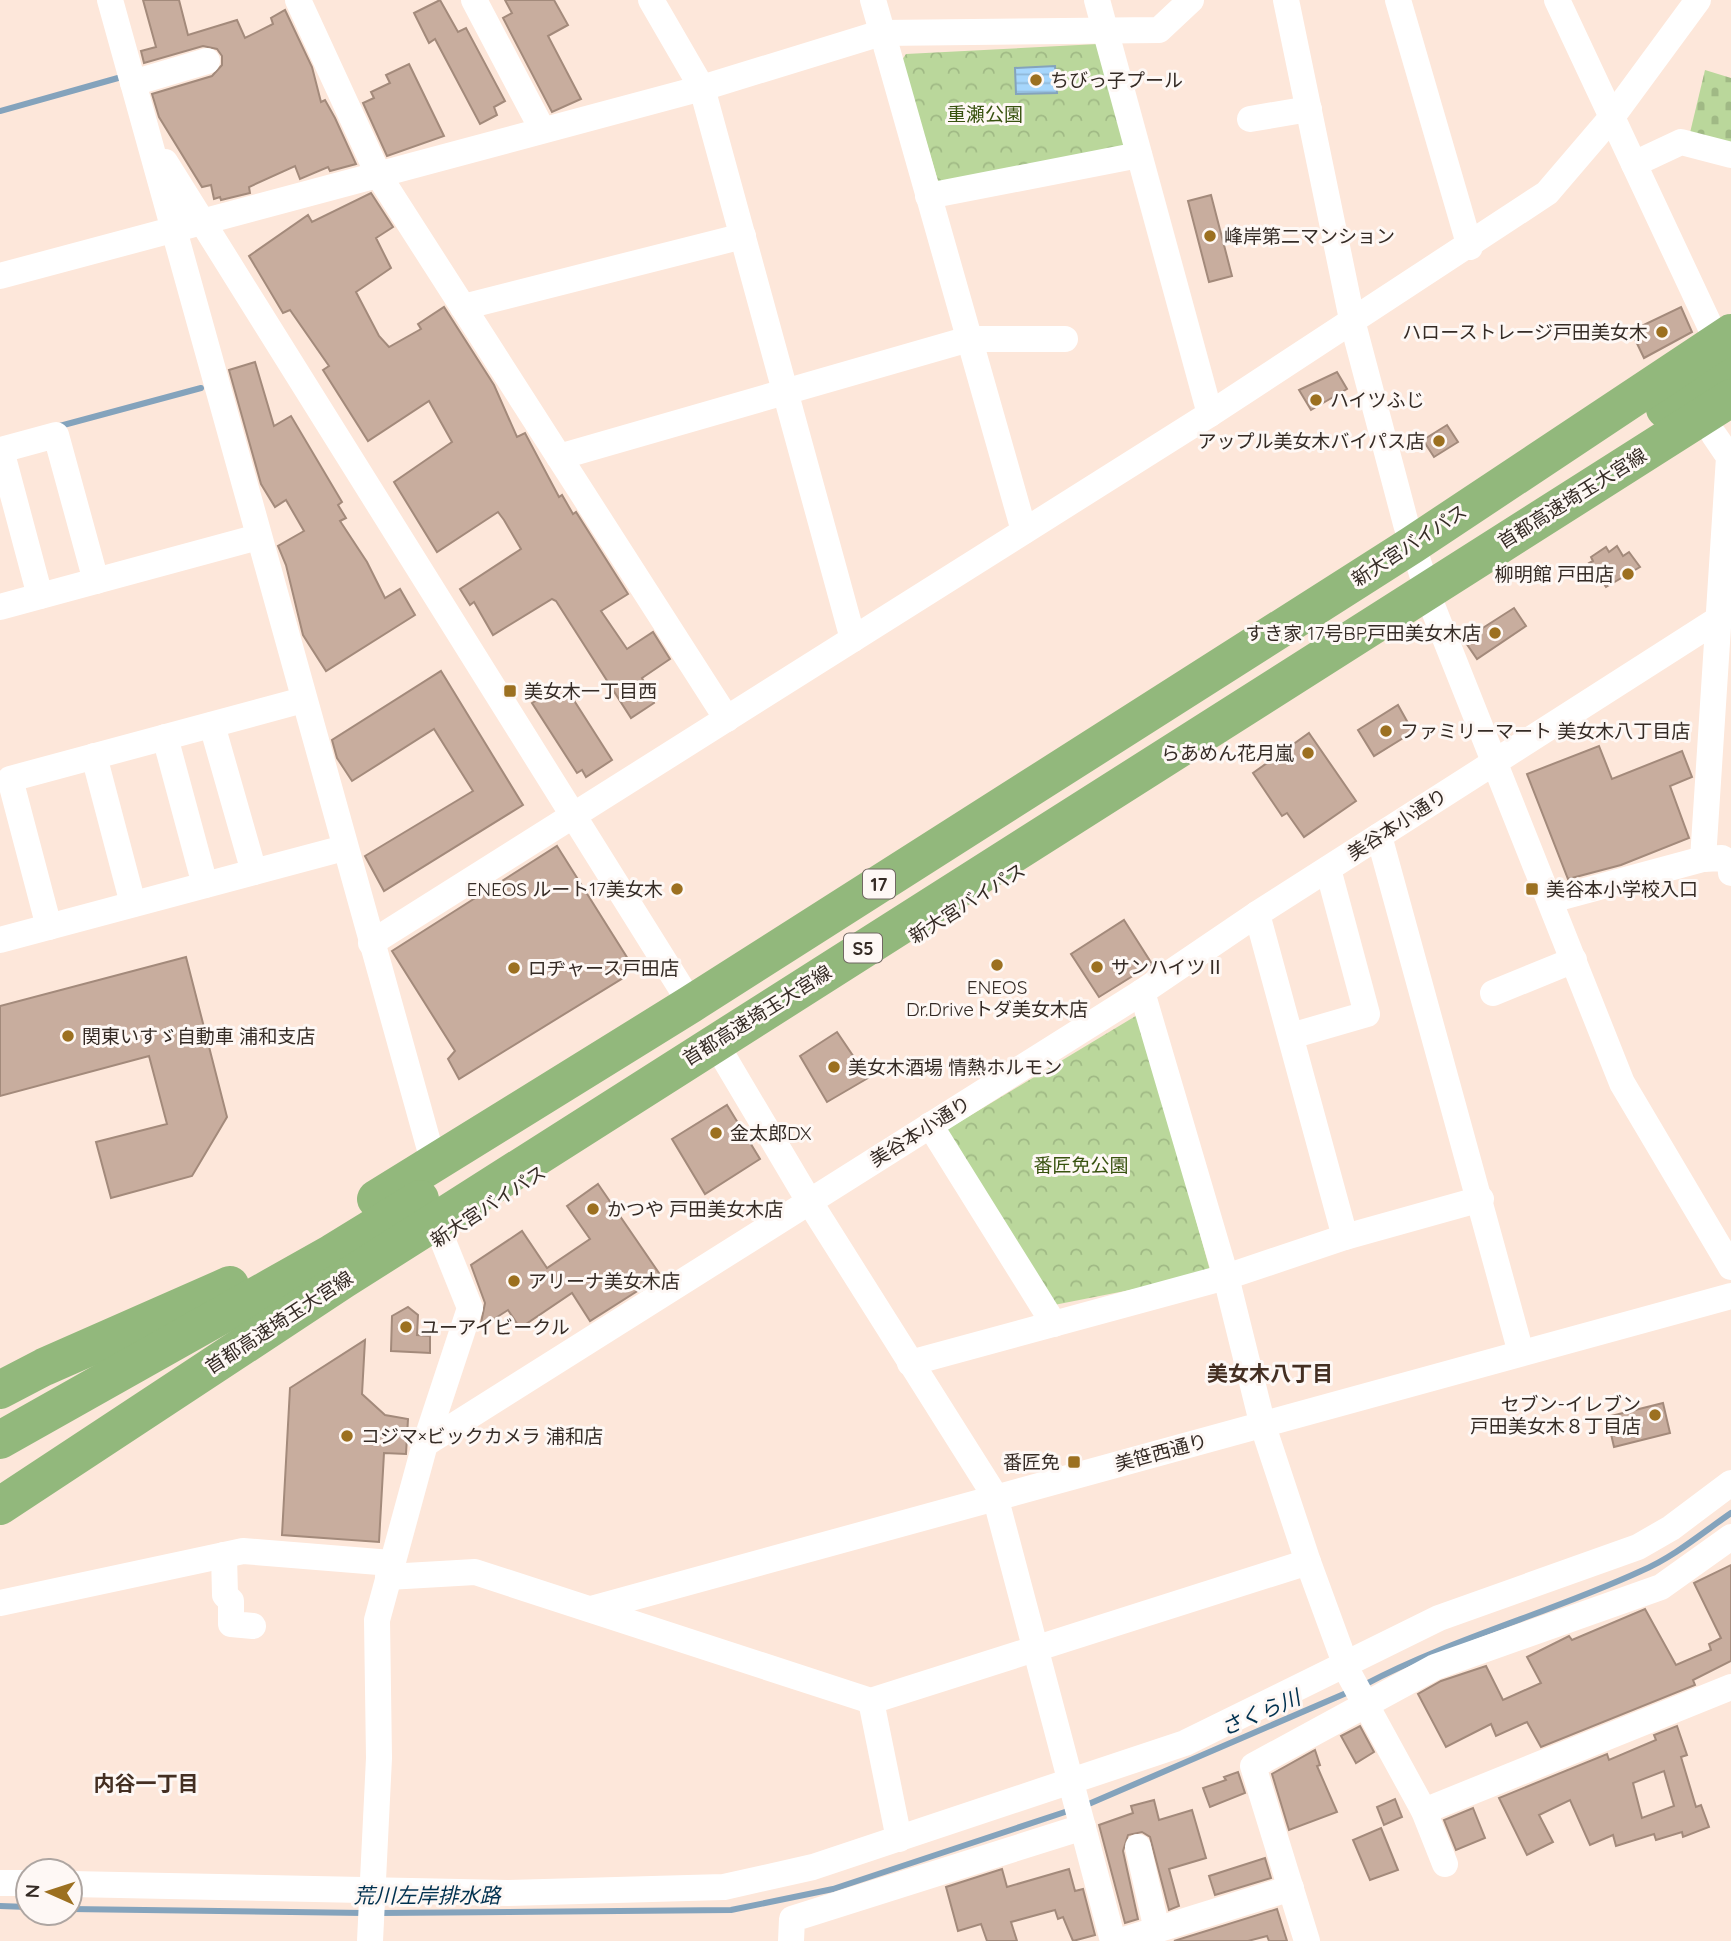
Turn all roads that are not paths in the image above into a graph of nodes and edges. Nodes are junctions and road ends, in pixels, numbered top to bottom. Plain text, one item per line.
1 (110, 0) edge
2 (298, 0) edge
3 (474, 0) edge
4 (651, 0) edge
5 (873, 0) edge
6 (1097, 0) edge
7 (1191, 0) edge
8 (1286, 0) edge
9 (1398, 0) edge
10 (1557, 0) edge
11 (1698, 0) edge
12 (1106, 30) junction
13 (881, 33) junction
14 (207, 61) dead end
15 (133, 83) junction
16 (702, 88) junction
17 (1309, 109) junction
18 (1612, 117) junction
19 (1250, 119) dead end
20 (542, 129) junction
21 (149, 136) junction
22 (1139, 155) junction
23 (1731, 155) edge
24 (1633, 164) junction
25 (379, 176) junction
26 (928, 195) junction
27 (203, 222) junction
28 (175, 230) junction
29 (743, 236) junction
30 (1470, 247) junction
31 (0, 276) edge
32 (463, 307) junction
33 (1353, 324) junction
34 (969, 339) junction
35 (1065, 339) dead end
36 (1727, 347) edge
37 (786, 393) junction
38 (1731, 398) edge
39 (1210, 414) junction
40 (1725, 423) edge
41 (1632, 445) junction
42 (559, 457) junction
43 (1024, 531) junction
44 (258, 537) junction
45 (1412, 545) junction
46 (96, 581) junction
47 (40, 596) junction
48 (0, 607) edge
49 (1433, 608) junction
50 (1724, 615) edge
51 (853, 639) junction
52 (303, 700) junction
53 (727, 719) junction
54 (212, 725) junction
55 (165, 737) junction
56 (94, 756) junction
57 (1496, 761) junction
58 (1719, 774) edge
59 (575, 814) junction
60 (1379, 836) junction
61 (344, 848) junction
62 (1703, 859) junction
63 (1328, 869) junction
64 (254, 872) junction
65 (1731, 873) edge
66 (205, 885) junction
67 (1551, 900) junction
68 (133, 904) junction
69 (1257, 914) junction
70 (49, 927) junction
71 (0, 940) edge
72 (371, 943) junction
73 (1574, 960) junction
74 (1142, 992) junction
75 (1493, 993) dead end
76 (691, 1004) junction
77 (1291, 1036) junction
78 (723, 1056) junction
79 (930, 1125) junction
80 (434, 1164) junction
81 (1480, 1199) junction
82 (809, 1201) junction
83 (442, 1236) junction
84 (1346, 1237) junction
85 (1731, 1267) edge
86 (1226, 1277) junction
87 (1731, 1296) edge
88 (1054, 1324) junction
89 (1521, 1353) junction
90 (910, 1363) junction
91 (0, 1390) edge
92 (83, 1392) junction
93 (1263, 1426) junction
94 (0, 1429) edge
95 (0, 1440) edge
96 (425, 1444) junction
97 (1731, 1483) edge
98 (995, 1496) junction
99 (0, 1506) edge
100 (0, 1530) edge
101 (1731, 1538) edge
102 (224, 1555) junction
103 (1308, 1562) junction
104 (389, 1570) junction
105 (0, 1603) edge
106 (591, 1609) junction
107 (253, 1626) dead end
108 (1035, 1649) junction
109 (1346, 1669) junction
110 (1731, 1687) edge
111 (871, 1702) junction
112 (1364, 1703) junction
113 (1073, 1789) junction
114 (1424, 1811) junction
115 (1082, 1824) junction
116 (899, 1839) junction
117 (1138, 1847) dead end
118 (1445, 1864) dead end
119 (84, 1884) edge
120 (1291, 1888) junction
121 (374, 1894) junction
122 (1157, 1930) junction
123 (371, 1933) edge
124 (791, 1941) edge
125 (1113, 1941) edge
126 (1121, 1941) edge
127 (1307, 1941) edge

1 - 15 street
2 - 25 street
3 - 20 street
4 - 16 street
5 - 13 street
6 - 12 street
7 - 12 street
8 - 17 street
9 - 30 street
10 - 18 street
11 - 18 street
12 - 13 street
12 - 22 street
13 - 16 street
13 - 26 street
14 - 15 street
15 - 21 street
16 - 20 street
16 - 29 street
17 - 19 street
17 - 33 street
18 - 24 street
18 - 30 street
20 - 25 street
21 - 27 street
21 - 28 street
22 - 26 street
22 - 39 street
23 - 24 street
24 - 36 street
25 - 27 street
25 - 32 street
26 - 34 street
27 - 28 street
27 - 59 street
28 - 31 street
28 - 44 street
29 - 32 street
29 - 37 street
30 - 33 street
32 - 42 street
33 - 39 street
33 - 45 street
34 - 35 street
34 - 37 street
34 - 43 street
36 - 41 highway
36 - 45 highway, 新大宮バイパス / 17
37 - 42 street
37 - 51 street
38 - 41 highway, 首都高速埼玉大宮線 / S5
39 - 43 street
40 - 41 highway
40 - 49 highway, 新大宮バイパス
40 - 50 street
41 - 92 highway, 首都高速埼玉大宮線 / S5
41 - 99 highway, 首都高速埼玉大宮線 / S5
42 - 53 street
43 - 51 street
44 - 46 street
44 - 52 street
45 - 49 street
45 - 76 highway, 新大宮バイパス / 17
46 - 47 street
46 - 47 street
47 - 48 street
49 - 57 street
49 - 78 highway, 新大宮バイパス
50 - 57 street, 美谷本小通り
50 - 58 street
51 - 53 street
52 - 54 street
52 - 61 street
53 - 59 street
54 - 55 street
54 - 64 street
55 - 56 street
55 - 66 street
56 - 68 street
56 - 70 street
57 - 60 street, 美谷本小通り
57 - 67 street
58 - 62 street
59 - 72 street
59 - 76 street
60 - 63 street, 美谷本小通り
60 - 81 street
61 - 64 street
61 - 72 street
62 - 65 street
62 - 67 street
63 - 69 street, 美谷本小通り
63 - 77 street
64 - 66 street
66 - 68 street
67 - 73 street
68 - 70 street
69 - 74 street, 美谷本小通り
69 - 77 street
70 - 71 street
72 - 80 street
73 - 75 street
73 - 85 street
74 - 79 street, 美谷本小通り
74 - 86 street
76 - 80 highway, 新大宮バイパス / 17
77 - 84 street
78 - 82 street
78 - 83 highway, 新大宮バイパス
79 - 82 street, 美谷本小通り
79 - 88 street
80 - 91 highway, 新大宮バイパス / 17
81 - 84 street
81 - 89 street
82 - 90 street
82 - 96 street, 美谷本小通り
83 - 96 street
83 - 100 highway, 新大宮バイパス
84 - 86 street
86 - 88 street
86 - 93 street
87 - 89 street, 美笹西通り
88 - 90 street
89 - 93 street, 美笹西通り
90 - 98 street
92 - 94 highway
92 - 95 highway, 首都高速埼玉大宮線 / S5
93 - 98 street, 美笹西通り
93 - 103 street
96 - 104 street
97 - 109 street
98 - 106 street, 美笹西通り
98 - 108 street
101 - 112 street
102 - 104 street
102 - 105 street
102 - 107 street
103 - 108 street
103 - 109 street
104 - 106 street
104 - 121 street
106 - 111 street
108 - 111 street
108 - 113 street
109 - 112 street
109 - 113 street
110 - 114 street
111 - 116 street
112 - 114 street
112 - 120 street
113 - 115 street
113 - 116 street
114 - 118 street
115 - 124 street
115 - 125 street
116 - 121 street
117 - 122 street
119 - 121 street
120 - 122 street
120 - 127 street
121 - 123 street
122 - 126 street

